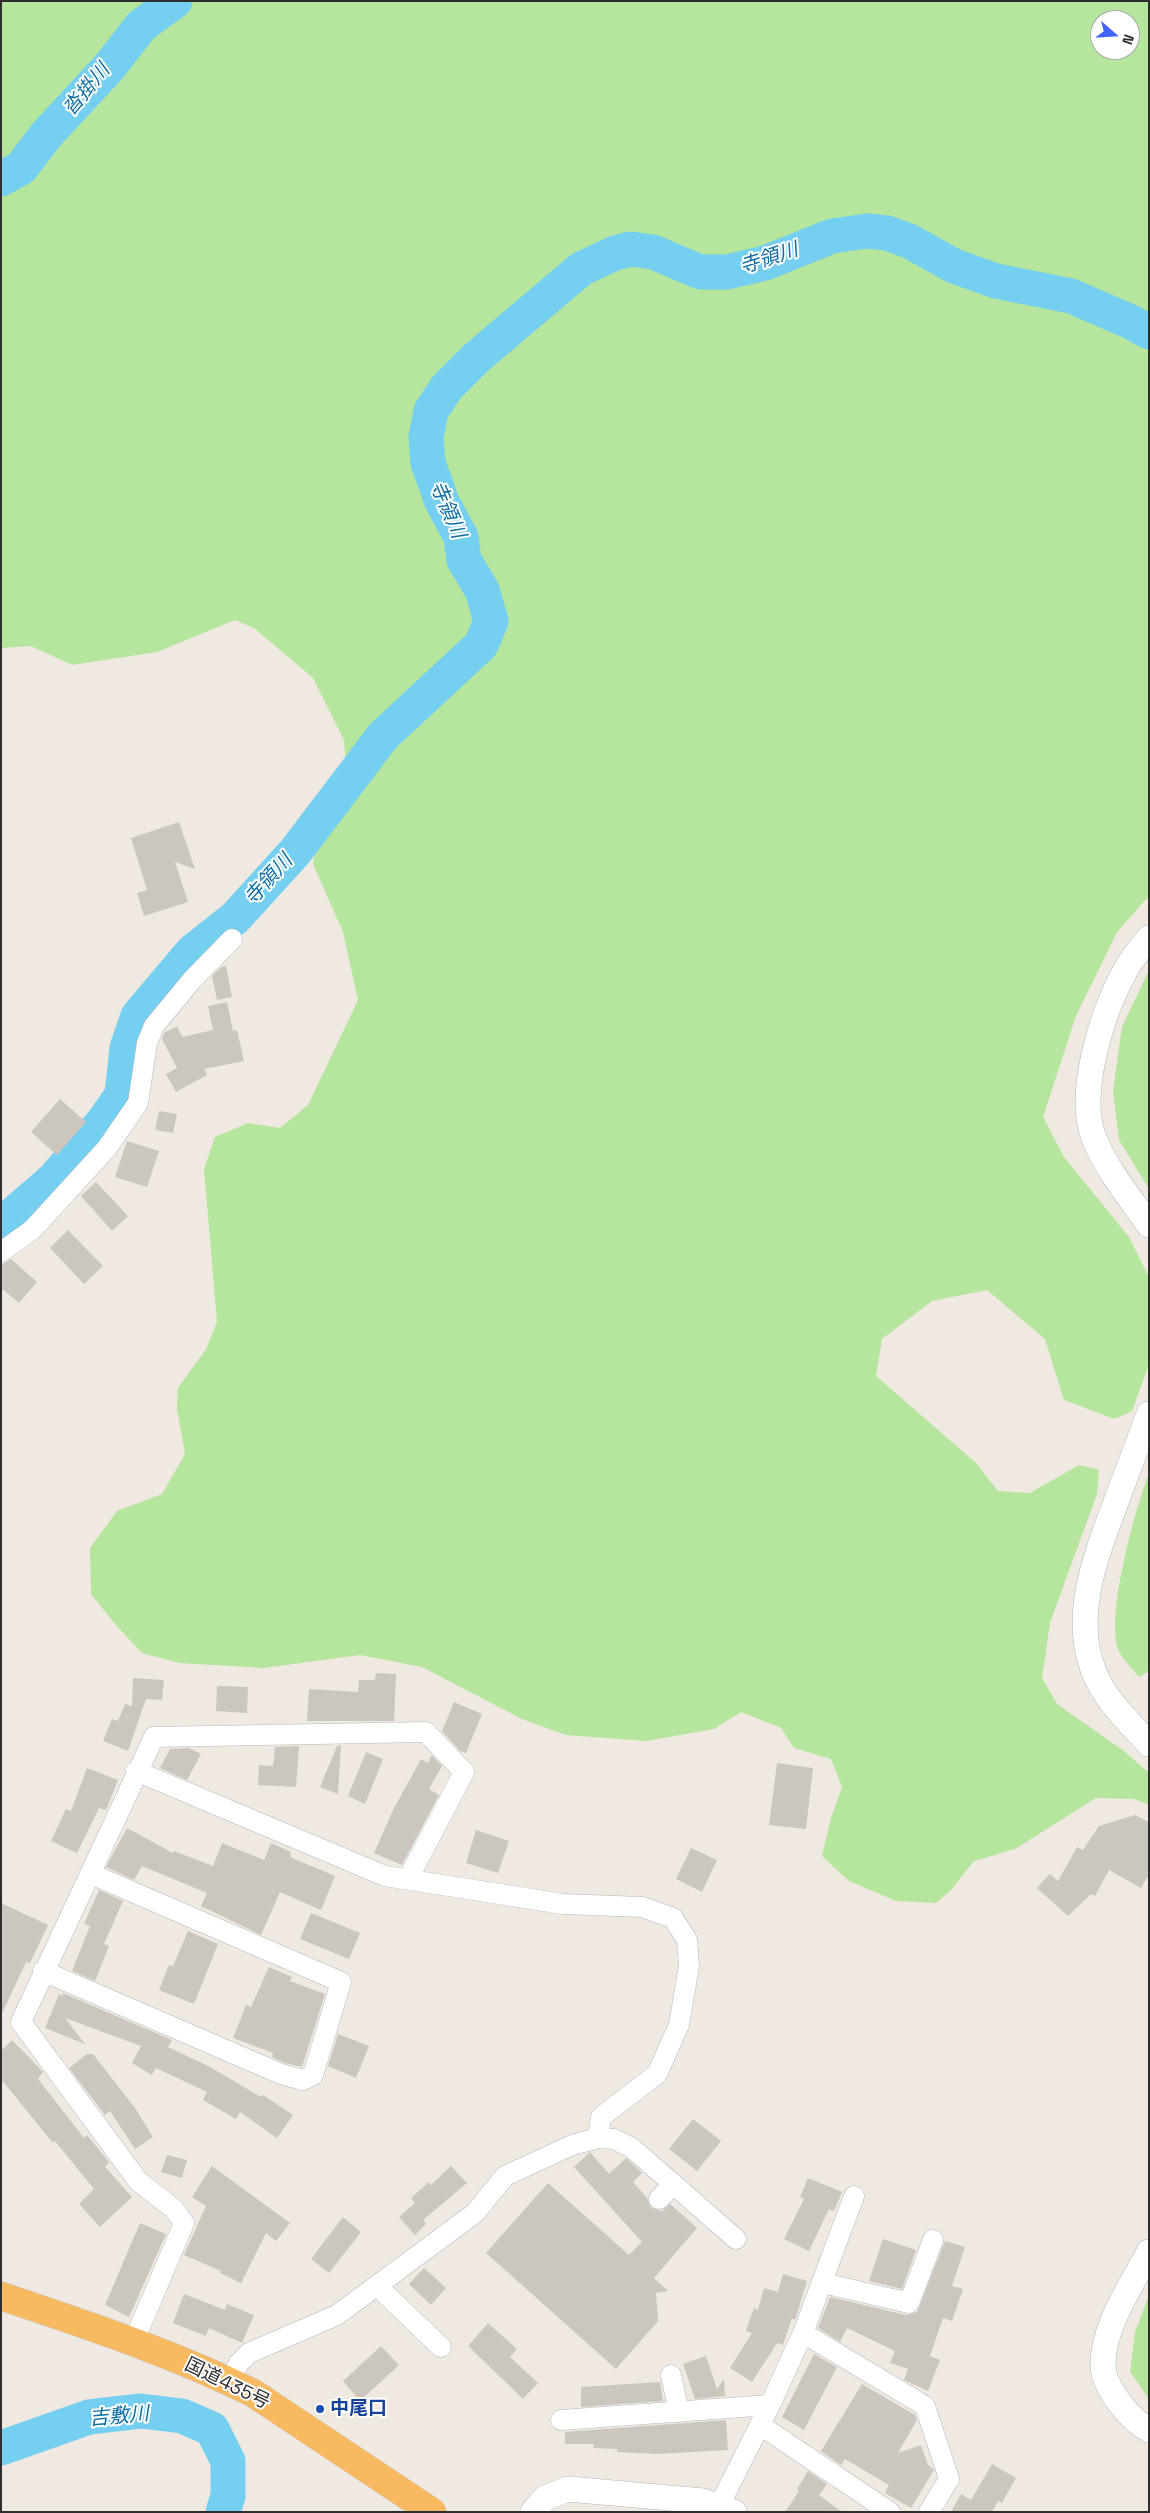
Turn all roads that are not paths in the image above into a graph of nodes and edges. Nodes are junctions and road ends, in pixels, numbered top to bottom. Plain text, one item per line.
1 (1149, 938) edge
2 (232, 939) dead end
3 (1149, 1225) edge
4 (1, 1252) edge
5 (1149, 1414) edge
6 (1149, 1744) edge
7 (136, 1771) junction
8 (91, 1874) junction
9 (408, 1879) junction
10 (43, 1971) junction
11 (598, 2138) junction
12 (674, 2184) junction
13 (854, 2196) dead end
14 (659, 2199) dead end
15 (736, 2239) dead end
16 (933, 2240) dead end
17 (1149, 2252) edge
18 (823, 2284) junction
19 (377, 2286) junction
20 (1, 2296) edge
21 (803, 2333) junction
22 (134, 2343) junction
23 (441, 2347) dead end
24 (671, 2375) dead end
25 (230, 2381) junction
26 (770, 2405) junction
27 (679, 2412) junction
28 (561, 2420) dead end
29 (760, 2425) junction
30 (1149, 2430) edge
31 (727, 2509) edge
32 (432, 2512) edge
33 (532, 2512) edge
34 (890, 2512) edge
35 (929, 2512) edge

1 - 3 street
2 - 4 street
5 - 6 street
7 - 8 street
7 - 9 street
7 - 9 street
8 - 10 street
8 - 10 street
9 - 11 street
10 - 22 street
11 - 12 street
11 - 19 street
12 - 14 street
12 - 15 street
13 - 18 street
16 - 18 street
17 - 30 street
18 - 21 street
19 - 23 street
19 - 25 street
20 - 22 highway, 国道435号
21 - 26 street
21 - 35 street
22 - 25 highway, 国道435号
24 - 27 street
25 - 32 highway, 国道435号
26 - 27 street
26 - 29 street
27 - 28 street
29 - 31 street
29 - 34 street
31 - 33 street

